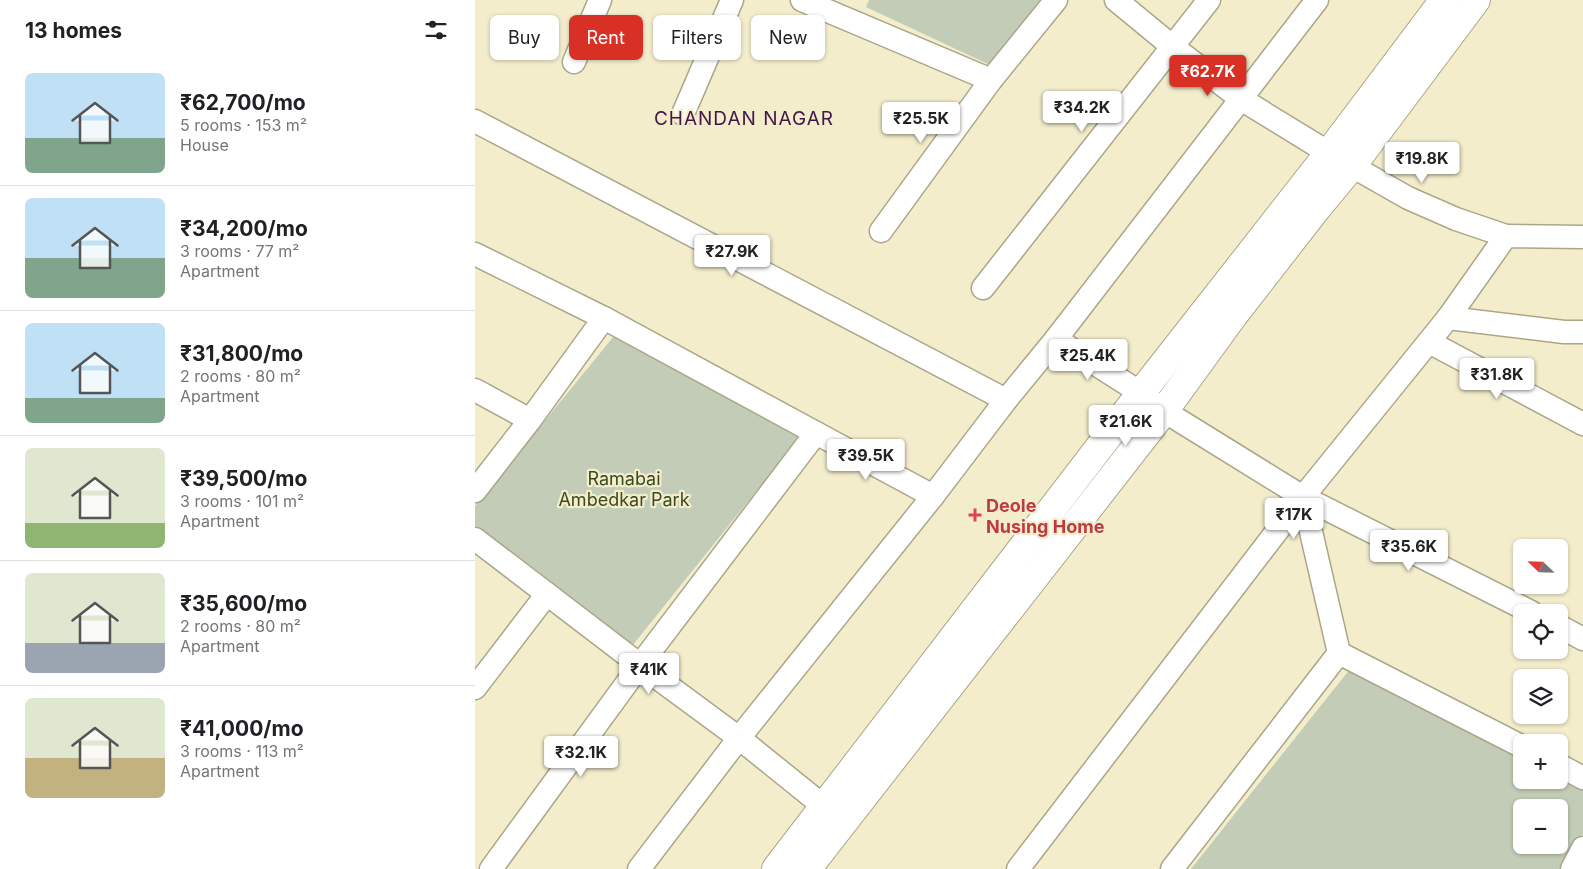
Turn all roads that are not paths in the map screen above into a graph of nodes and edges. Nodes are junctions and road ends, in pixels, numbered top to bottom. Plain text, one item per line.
1 (600, 0) edge
2 (732, 0) edge
3 (802, 0) edge
4 (1055, 0) edge
5 (1116, 0) edge
6 (1209, 0) edge
7 (1317, 0) edge
8 (1444, 0) edge
9 (1476, 0) edge
10 (849, 9) edge
11 (1173, 47) junction
12 (574, 62) dead end
13 (991, 80) junction
14 (1241, 99) junction
15 (683, 114) dead end
16 (475, 121) edge
17 (1340, 160) junction
18 (881, 231) dead end
19 (1506, 236) junction
20 (1583, 237) edge
21 (475, 254) edge
22 (983, 288) dead end
23 (604, 318) junction
24 (1448, 318) junction
25 (1583, 332) edge
26 (1056, 339) junction
27 (1429, 342) junction
28 (475, 390) edge
29 (1141, 393) junction
30 (1006, 400) junction
31 (1165, 411) junction
32 (530, 420) junction
33 (1583, 424) edge
34 (816, 434) junction
35 (475, 490) edge
36 (933, 496) junction
37 (1303, 497) junction
38 (475, 539) edge
39 (547, 594) junction
40 (1515, 604) edge
41 (1568, 631) edge
42 (1583, 639) edge
43 (1339, 652) junction
44 (640, 666) junction
45 (475, 688) edge
46 (739, 738) junction
47 (1513, 742) edge
48 (1568, 770) edge
49 (1583, 778) edge
50 (833, 815) junction
51 (1583, 848) edge
52 (491, 869) edge
53 (639, 869) edge
54 (776, 869) edge
55 (807, 869) edge
56 (1018, 869) edge
57 (1172, 869) edge
58 (1572, 869) edge

1 - 12 street
2 - 15 street
3 - 10 street
4 - 13 street
5 - 11 street
6 - 11 street
7 - 14 street
8 - 17 main road
9 - 17 main road
10 - 13 street
11 - 14 street
11 - 22 street
13 - 18 street
14 - 17 street
14 - 26 street
16 - 30 street
17 - 19 street
17 - 29 main road
17 - 31 main road
19 - 20 street
19 - 24 street
21 - 23 street
23 - 32 street
23 - 34 street
24 - 25 street
24 - 27 street
26 - 29 street
26 - 30 street
27 - 33 street
27 - 37 street
28 - 32 street
29 - 31 street
29 - 50 main road
30 - 36 street
31 - 37 street
31 - 50 main road
32 - 35 street
34 - 36 street
34 - 44 street
36 - 46 street
37 - 40 street
37 - 43 street
37 - 56 street
38 - 39 street
39 - 44 street
39 - 45 street
41 - 42 street
43 - 47 street
43 - 57 street
44 - 46 street
44 - 52 street
46 - 50 street
46 - 53 street
48 - 49 street
50 - 54 main road
50 - 55 main road
51 - 58 street

